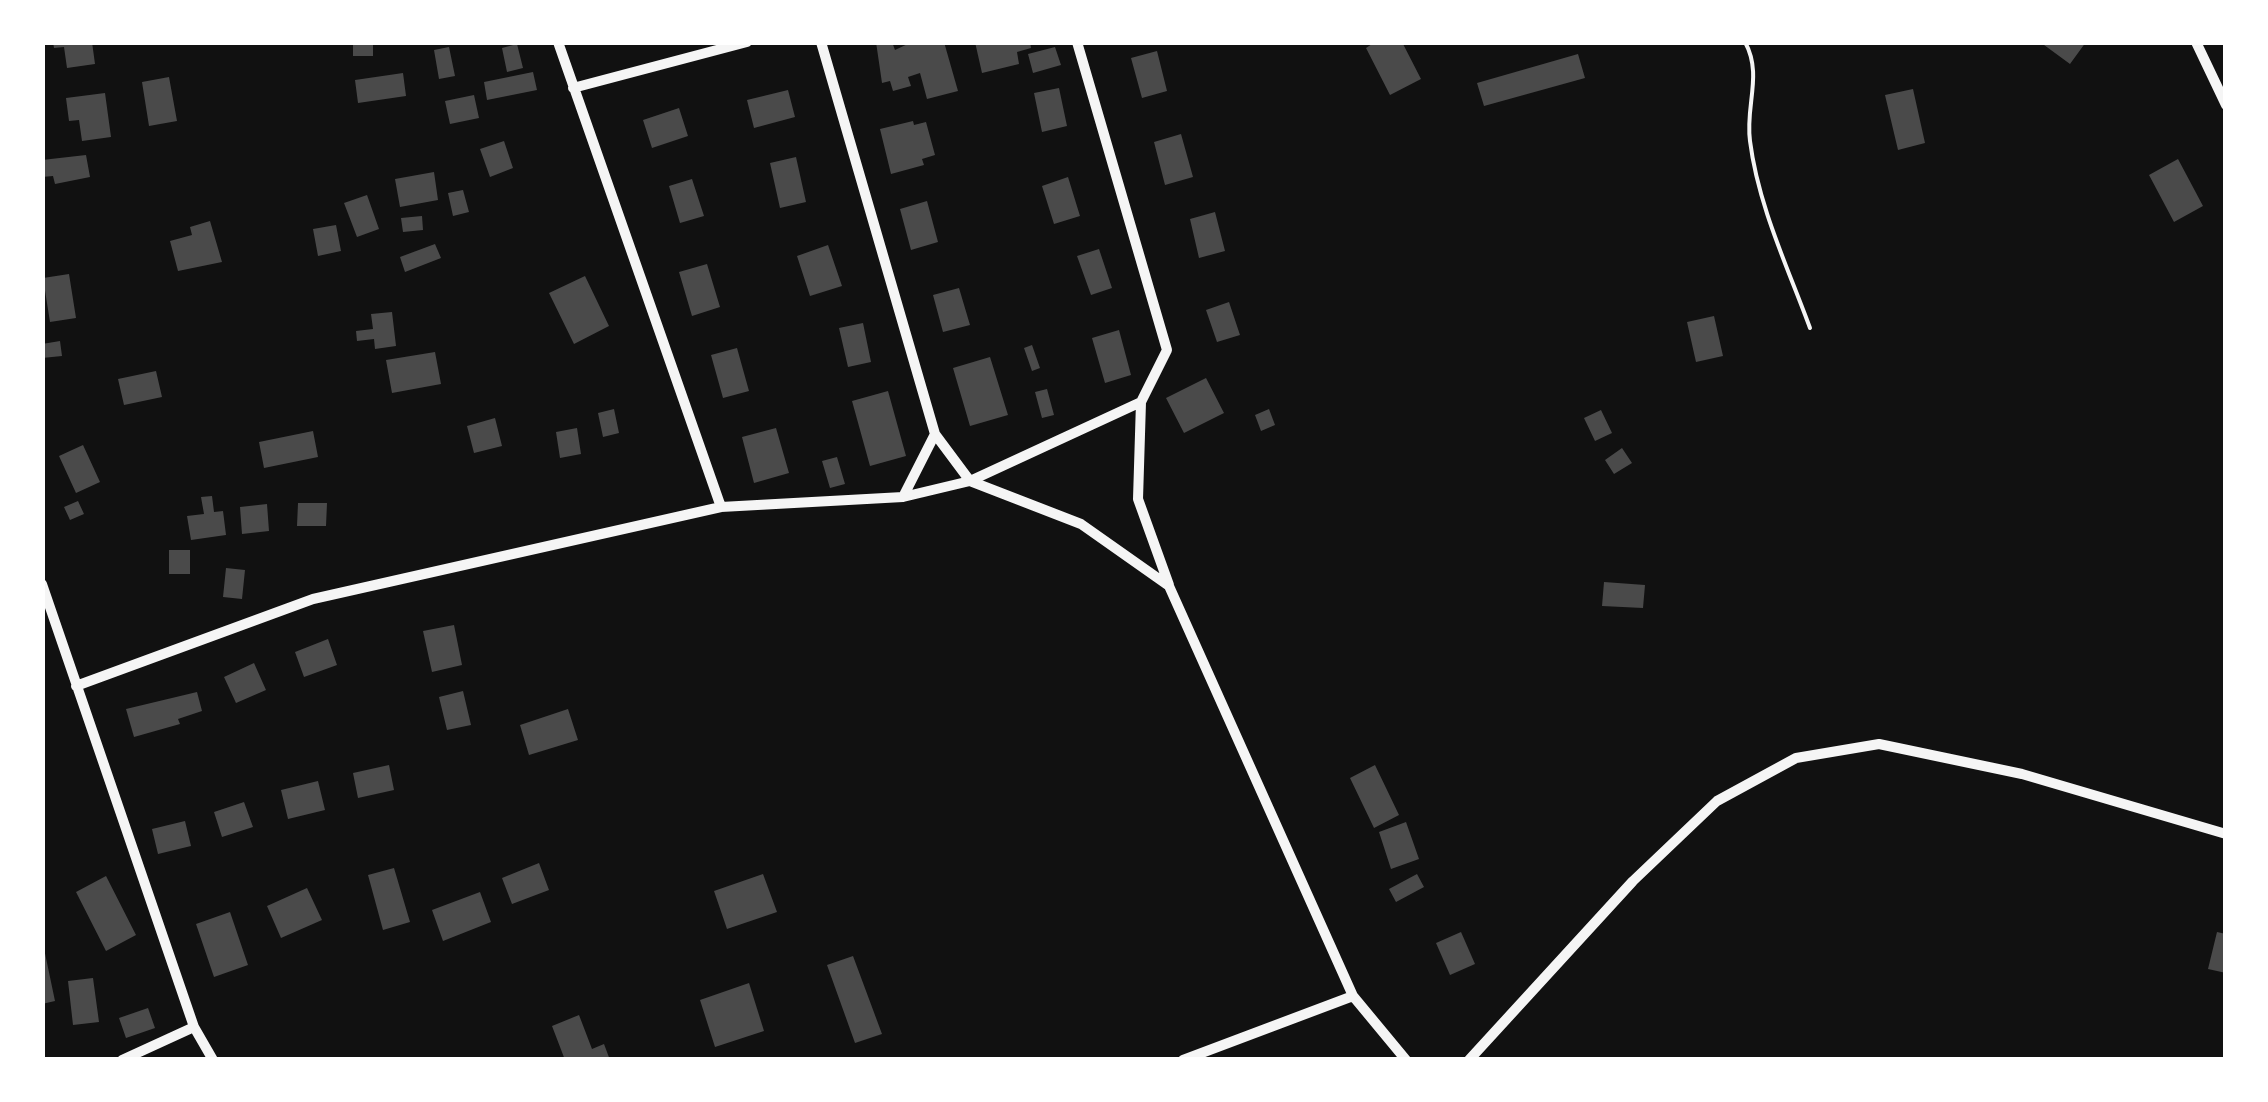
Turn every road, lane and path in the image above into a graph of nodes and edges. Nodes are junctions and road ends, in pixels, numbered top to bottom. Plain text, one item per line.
1 (558, 42) edge
2 (747, 42) edge
3 (821, 42) edge
4 (1077, 42) edge
5 (1745, 42) edge
6 (2196, 42) edge
7 (573, 88) junction
8 (2226, 105) edge
9 (1810, 328) dead end
10 (1142, 402) junction
11 (936, 434) junction
12 (970, 481) junction
13 (903, 497) junction
14 (721, 507) junction
15 (42, 584) edge
16 (1169, 586) junction
17 (76, 686) junction
18 (2226, 834) edge
19 (1354, 996) junction
20 (194, 1027) junction
21 (122, 1060) edge
22 (213, 1060) edge
23 (1183, 1060) edge
24 (1406, 1060) edge
25 (1468, 1060) edge

1 - 7 street
2 - 7 street
3 - 11 street
4 - 10 street
5 - 9 path
6 - 8 street
7 - 14 street
10 - 12 street
10 - 16 street
11 - 12 street
11 - 13 street
12 - 13 street
12 - 16 street
13 - 14 street
14 - 17 street
15 - 17 street
16 - 19 street
17 - 20 street
18 - 25 street
19 - 23 street
19 - 24 street
20 - 21 street
20 - 22 street

